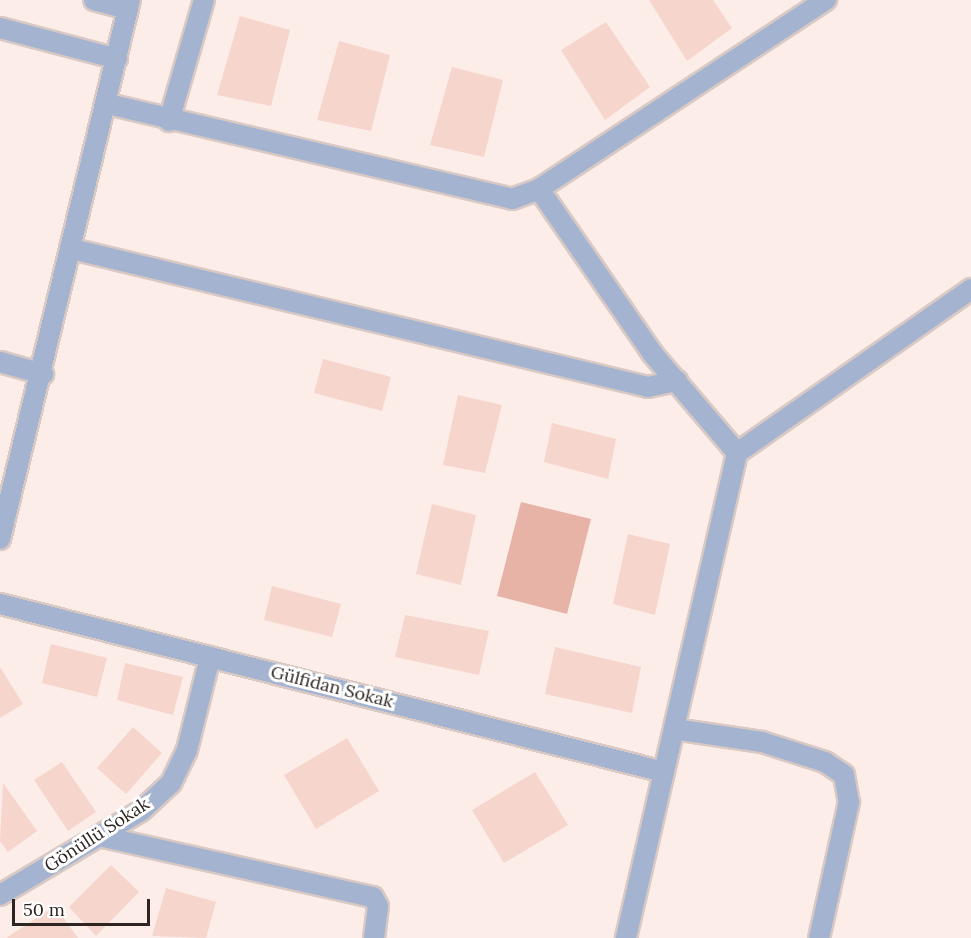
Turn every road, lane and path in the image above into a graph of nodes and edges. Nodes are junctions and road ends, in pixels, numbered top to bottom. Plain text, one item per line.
1 (94, 0) edge
2 (204, 0) edge
3 (826, 0) edge
4 (129, 4) edge
5 (0, 28) edge
6 (117, 59) junction
7 (108, 104) junction
8 (169, 121) junction
9 (539, 189) junction
10 (72, 249) junction
11 (971, 289) edge
12 (0, 362) edge
13 (43, 374) junction
14 (677, 381) junction
15 (737, 453) junction
16 (0, 539) edge
17 (0, 604) edge
18 (210, 657) junction
19 (674, 729) junction
20 (664, 772) junction
21 (99, 836) junction
22 (0, 896) edge
23 (374, 938) edge
24 (626, 938) edge
25 (819, 938) edge

1 - 4 street
2 - 8 street
3 - 9 street
4 - 6 street
5 - 6 street
6 - 7 street
7 - 8 street
7 - 10 street
8 - 9 street
9 - 14 street
10 - 13 street
10 - 14 street
11 - 15 street
12 - 13 street
13 - 16 street
14 - 15 street
15 - 19 street
17 - 18 street, Gülfidan Sokak
18 - 20 street, Gülfidan Sokak
18 - 21 street, Gönüllü Sokak
19 - 20 street
19 - 25 street
20 - 24 street
21 - 22 street, Gönüllü Sokak
21 - 23 street

